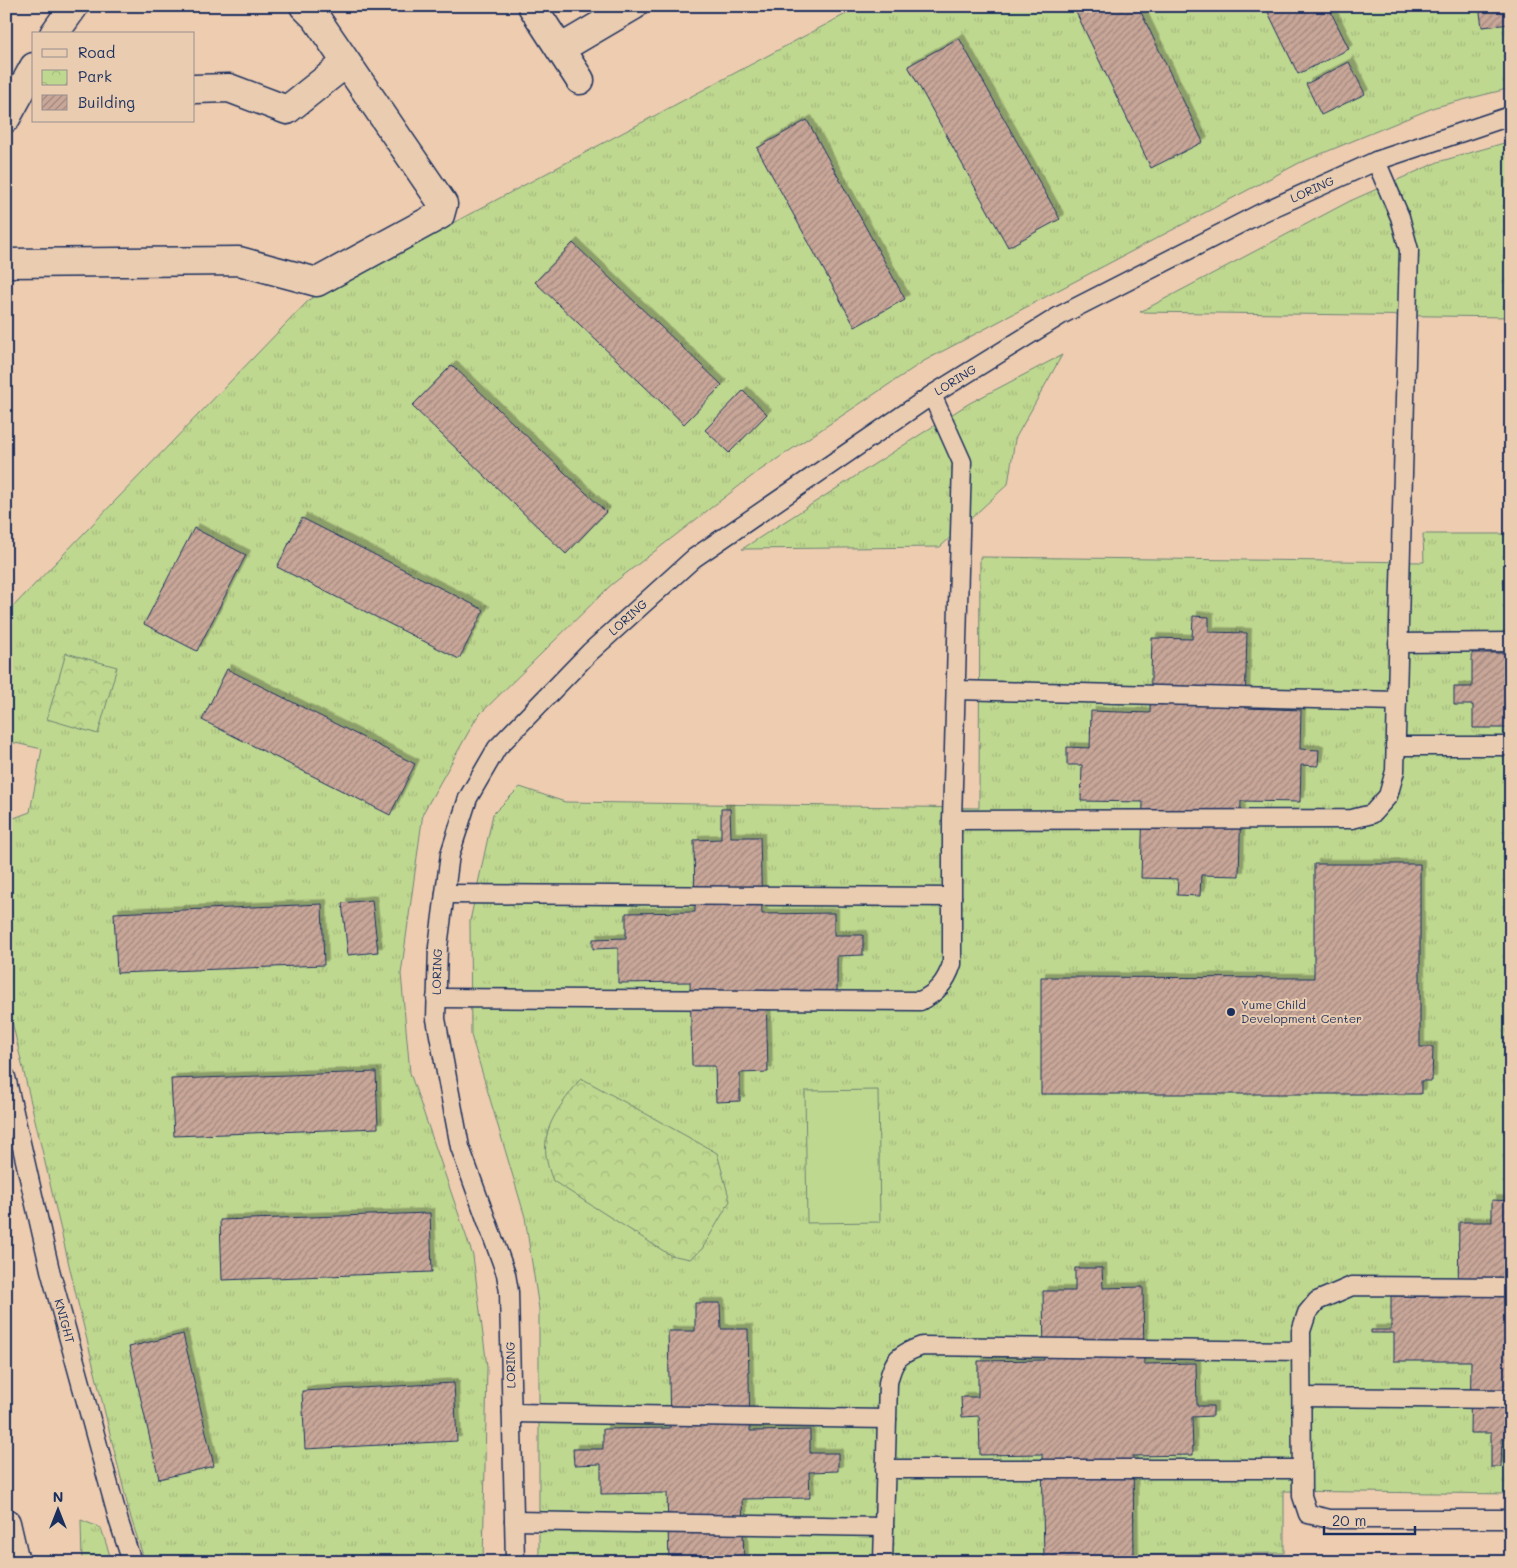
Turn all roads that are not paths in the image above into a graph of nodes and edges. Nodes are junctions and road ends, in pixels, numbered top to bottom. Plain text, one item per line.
1 (74, 6) edge
2 (304, 6) edge
3 (532, 6) edge
4 (633, 6) edge
5 (55, 32) edge
6 (560, 49) junction
7 (346, 63) junction
8 (32, 74) edge
9 (580, 80) dead end
10 (195, 89) edge
11 (27, 93) edge
12 (1511, 117) edge
13 (6, 118) edge
14 (1376, 161) junction
15 (6, 263) edge
16 (932, 395) junction
17 (1511, 642) edge
18 (1398, 643) junction
19 (956, 690) junction
20 (1397, 700) junction
21 (1395, 746) junction
22 (1511, 746) edge
23 (952, 820) junction
24 (445, 894) junction
25 (952, 897) junction
26 (436, 998) junction
27 (6, 1077) edge
28 (1511, 1287) edge
29 (1301, 1351) junction
30 (1302, 1397) junction
31 (1511, 1399) edge
32 (512, 1413) junction
33 (887, 1419) junction
34 (886, 1469) junction
35 (1302, 1469) junction
36 (1511, 1519) edge
37 (514, 1520) junction
38 (6, 1523) edge
39 (884, 1527) junction
40 (15, 1562) edge
41 (132, 1562) edge
42 (515, 1562) edge
43 (883, 1562) edge

1 - 5 street
2 - 7 street
3 - 6 street
4 - 6 street
6 - 9 street
7 - 10 street
7 - 15 street
8 - 11 street
11 - 13 street
12 - 14 lane, LORING
14 - 16 lane, LORING
14 - 18 lane
16 - 19 lane
16 - 24 lane, LORING
17 - 18 lane
18 - 20 lane
19 - 20 lane
19 - 23 lane
20 - 21 lane
21 - 22 lane
21 - 23 lane
23 - 25 lane
24 - 25 lane
24 - 26 lane, LORING
25 - 26 lane
26 - 32 lane, LORING
27 - 41 lane, KNIGHT
28 - 29 lane
29 - 30 lane
29 - 33 lane
30 - 31 lane
30 - 35 lane
32 - 33 lane
32 - 37 lane, LORING
33 - 34 lane
34 - 35 lane
34 - 39 lane
35 - 36 lane
37 - 39 lane
37 - 42 lane, LORING
38 - 40 street
39 - 43 lane

